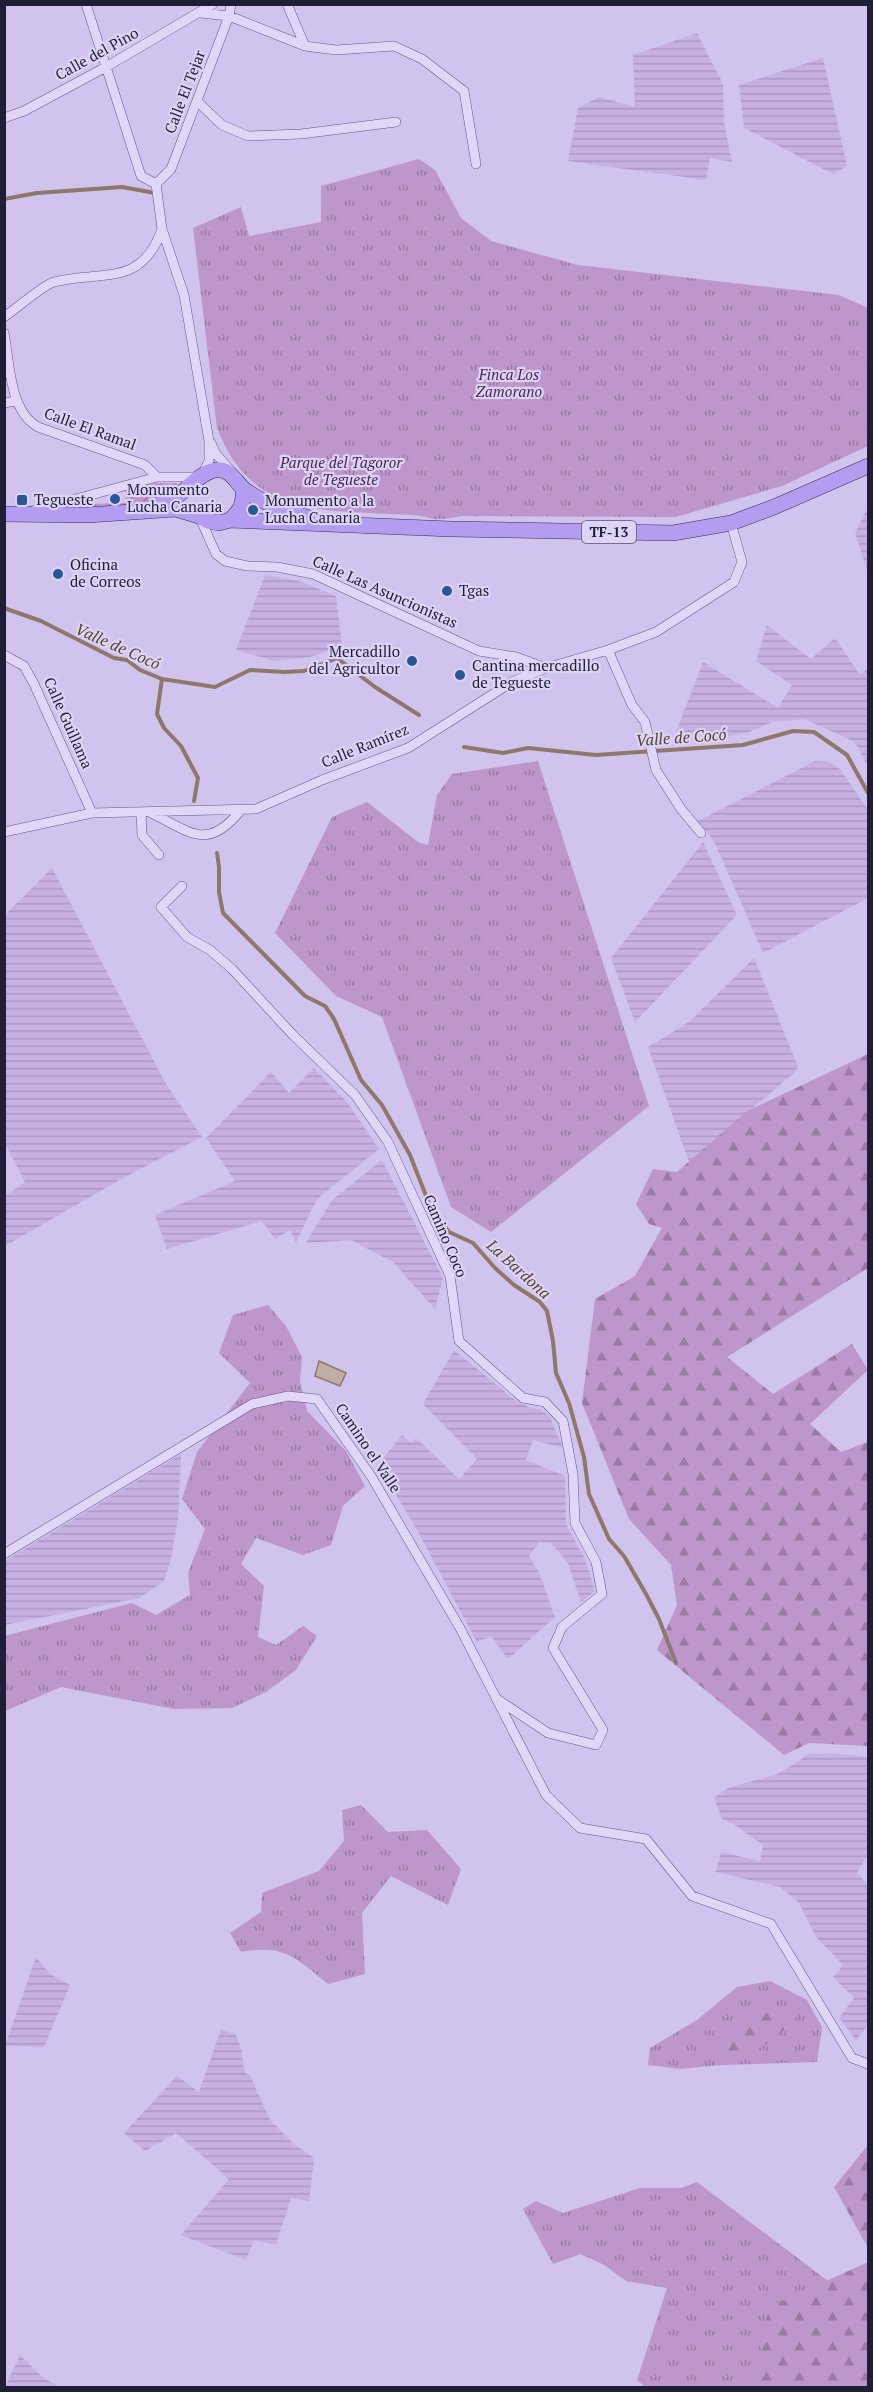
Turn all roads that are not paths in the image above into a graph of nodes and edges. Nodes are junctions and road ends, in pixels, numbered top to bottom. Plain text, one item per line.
1 (86, 4) edge
2 (213, 4) edge
3 (231, 4) edge
4 (287, 4) edge
5 (201, 13) junction
6 (229, 16) junction
7 (304, 46) junction
8 (106, 67) junction
9 (198, 102) junction
10 (4, 118) edge
11 (396, 122) dead end
12 (476, 164) dead end
13 (156, 184) junction
14 (162, 229) junction
15 (4, 317) edge
16 (4, 333) edge
17 (16, 401) junction
18 (4, 403) edge
19 (209, 441) junction
20 (868, 466) edge
21 (157, 477) junction
22 (198, 480) junction
23 (239, 483) junction
24 (147, 510) junction
25 (21, 513) junction
26 (4, 514) edge
27 (199, 516) junction
28 (230, 520) junction
29 (338, 523) junction
30 (731, 523) junction
31 (608, 650) junction
32 (4, 655) edge
33 (546, 668) junction
34 (241, 810) junction
35 (145, 812) junction
36 (92, 813) junction
37 (4, 832) edge
38 (701, 833) dead end
39 (159, 855) dead end
40 (182, 886) dead end
41 (4, 1554) edge
42 (495, 1698) junction
43 (868, 2064) edge

1 - 8 street
2 - 5 street, Calle del Pino
3 - 6 street, Calle El Tejar
4 - 7 street
5 - 6 street
5 - 8 street, Calle del Pino
6 - 7 street
6 - 9 street, Calle El Tejar
7 - 12 street
8 - 10 street, Calle del Pino
8 - 13 street
9 - 11 street
9 - 13 street, Calle El Tejar
13 - 14 street
14 - 15 street
14 - 19 street
16 - 17 street, Calle El Ramal
17 - 18 street
17 - 21 street, Calle El Ramal
19 - 22 street
19 - 23 street
20 - 30 main road, TF-13
21 - 22 street
21 - 25 street
22 - 23 main road, TF-13
22 - 24 main road, TF-13
22 - 27 main road
23 - 28 main road
23 - 29 main road, TF-13
24 - 25 main road, TF-13
24 - 27 main road, TF-13
25 - 26 main road, TF-13
27 - 28 main road, TF-13
27 - 33 street, Calle Las Asuncionistas
28 - 29 main road, TF-13
29 - 30 main road, TF-13
30 - 31 street, Calle Ramírez
31 - 33 street, Calle Ramírez
31 - 38 street
32 - 36 street, Calle Guillama
33 - 34 street, Calle Ramírez
34 - 35 street, Calle Ramírez
34 - 35 street
35 - 36 street, Calle Ramírez
35 - 39 street
36 - 37 street, Calle Ramírez
40 - 42 street, Camino Coco
41 - 42 street, Camino el Valle
42 - 43 street, Camino el Valle

